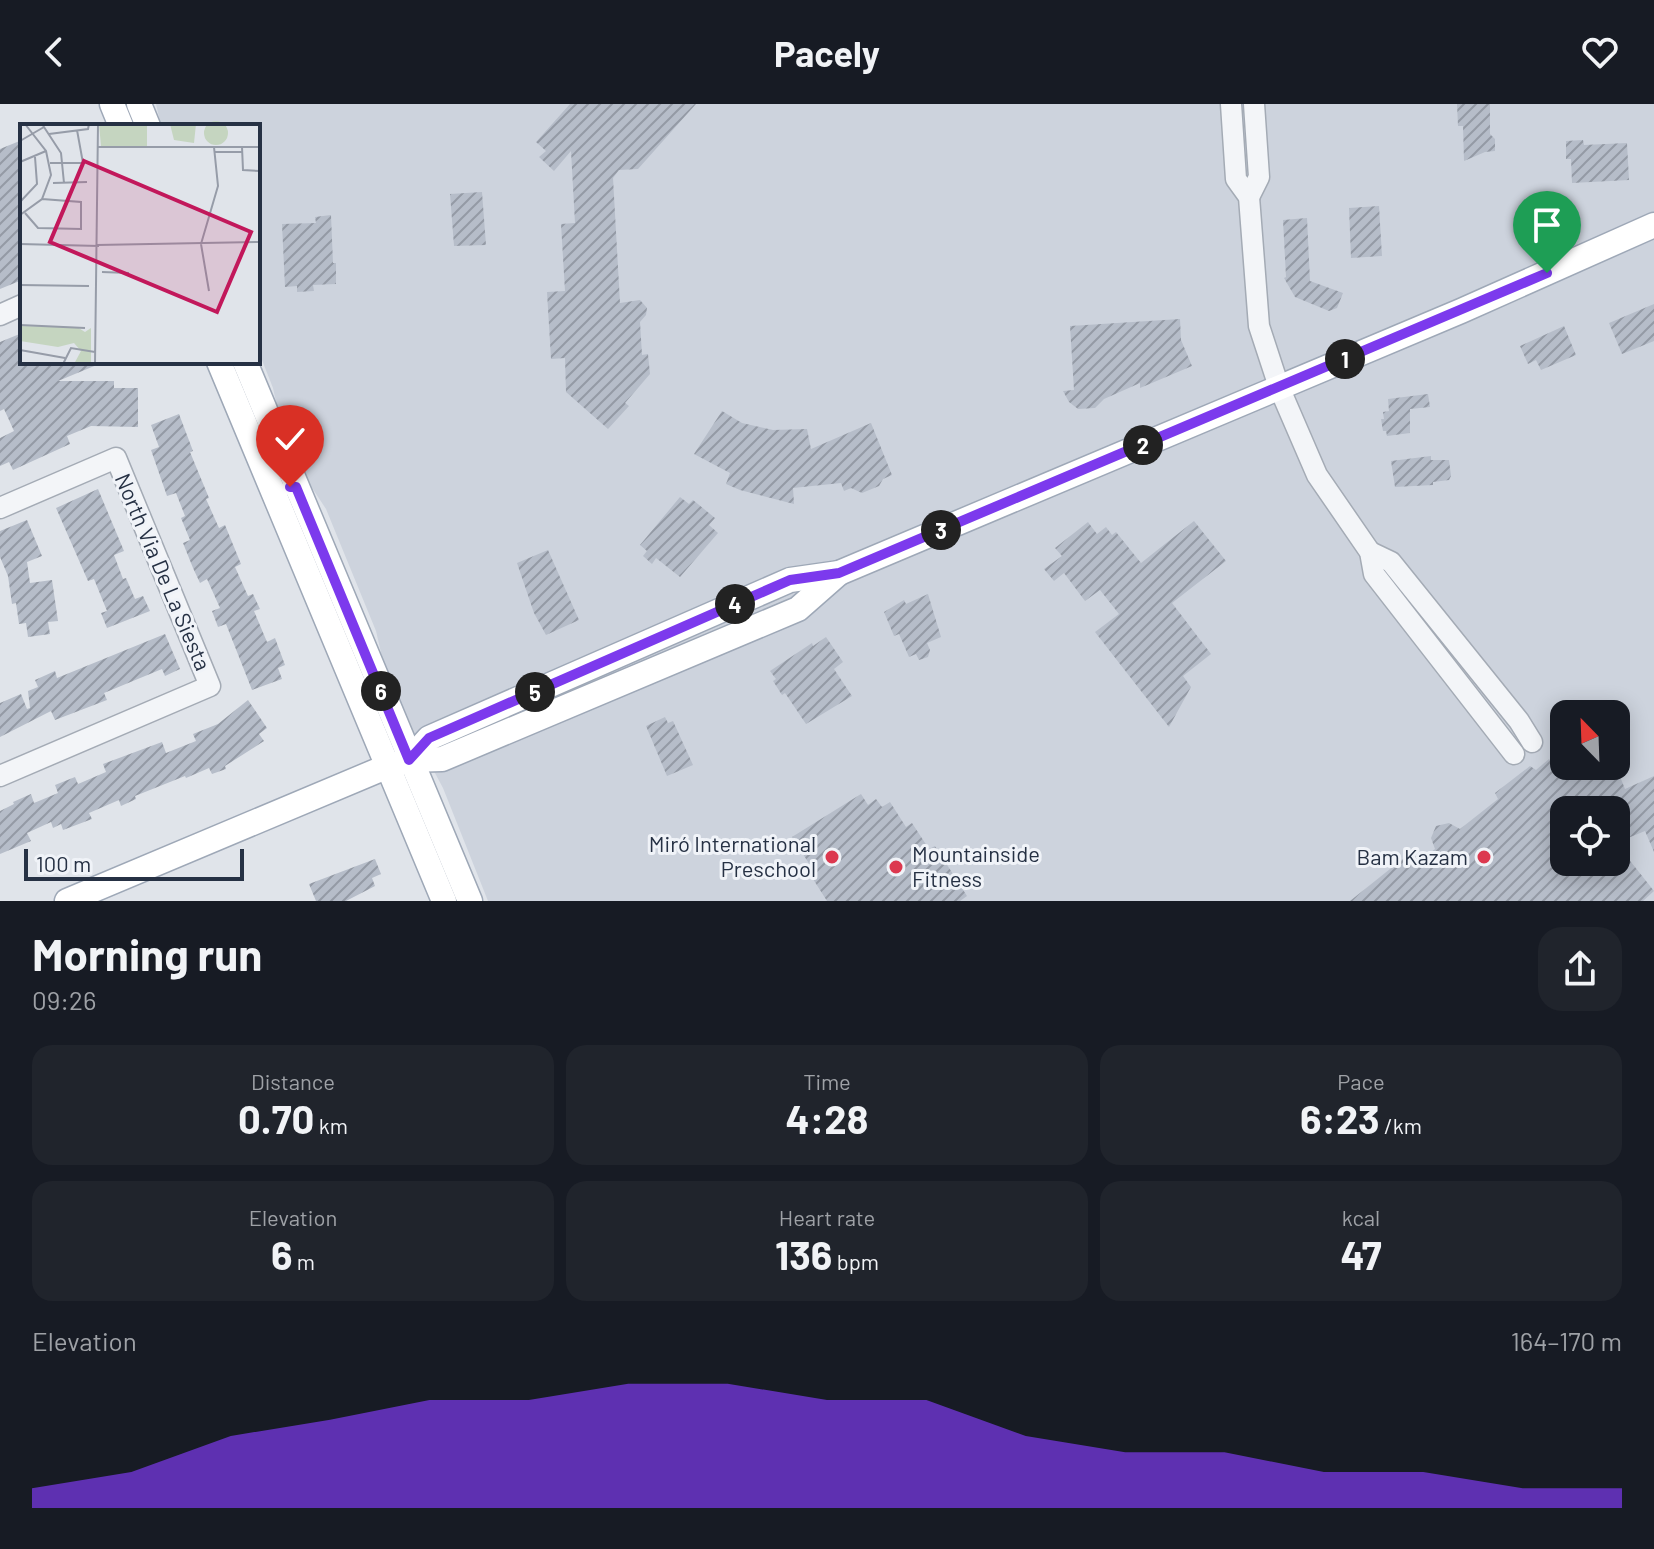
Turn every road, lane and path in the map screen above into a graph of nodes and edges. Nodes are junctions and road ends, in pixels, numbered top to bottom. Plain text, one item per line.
1 (112, 104) edge
2 (139, 104) edge
3 (1231, 104) edge
4 (1254, 104) edge
5 (120, 124) edge
6 (147, 124) edge
7 (1249, 197) junction
8 (1654, 225) edge
9 (20, 306) edge
10 (0, 315) edge
11 (223, 364) edge
12 (224, 364) edge
13 (246, 364) edge
14 (1279, 387) junction
15 (296, 487) junction
16 (0, 508) edge
17 (1370, 552) junction
18 (839, 573) junction
19 (769, 589) junction
20 (679, 659) junction
21 (1532, 742) dead end
22 (1514, 754) dead end
23 (398, 763) junction
24 (0, 776) edge
25 (67, 901) edge
26 (444, 901) edge
27 (470, 901) edge

1 - 5 main road
2 - 6 main road
3 - 7 street
4 - 7 street
7 - 14 street
8 - 14 main road
9 - 10 street
11 - 23 main road
12 - 15 main road
13 - 15 main road
14 - 17 street
14 - 18 main road
15 - 23 main road
16 - 24 street, North Via De La Siesta
17 - 21 street
17 - 22 street
18 - 19 main road
18 - 20 main road
19 - 20 main road
19 - 23 main road
20 - 23 main road
23 - 25 main road
23 - 26 main road
23 - 27 main road

